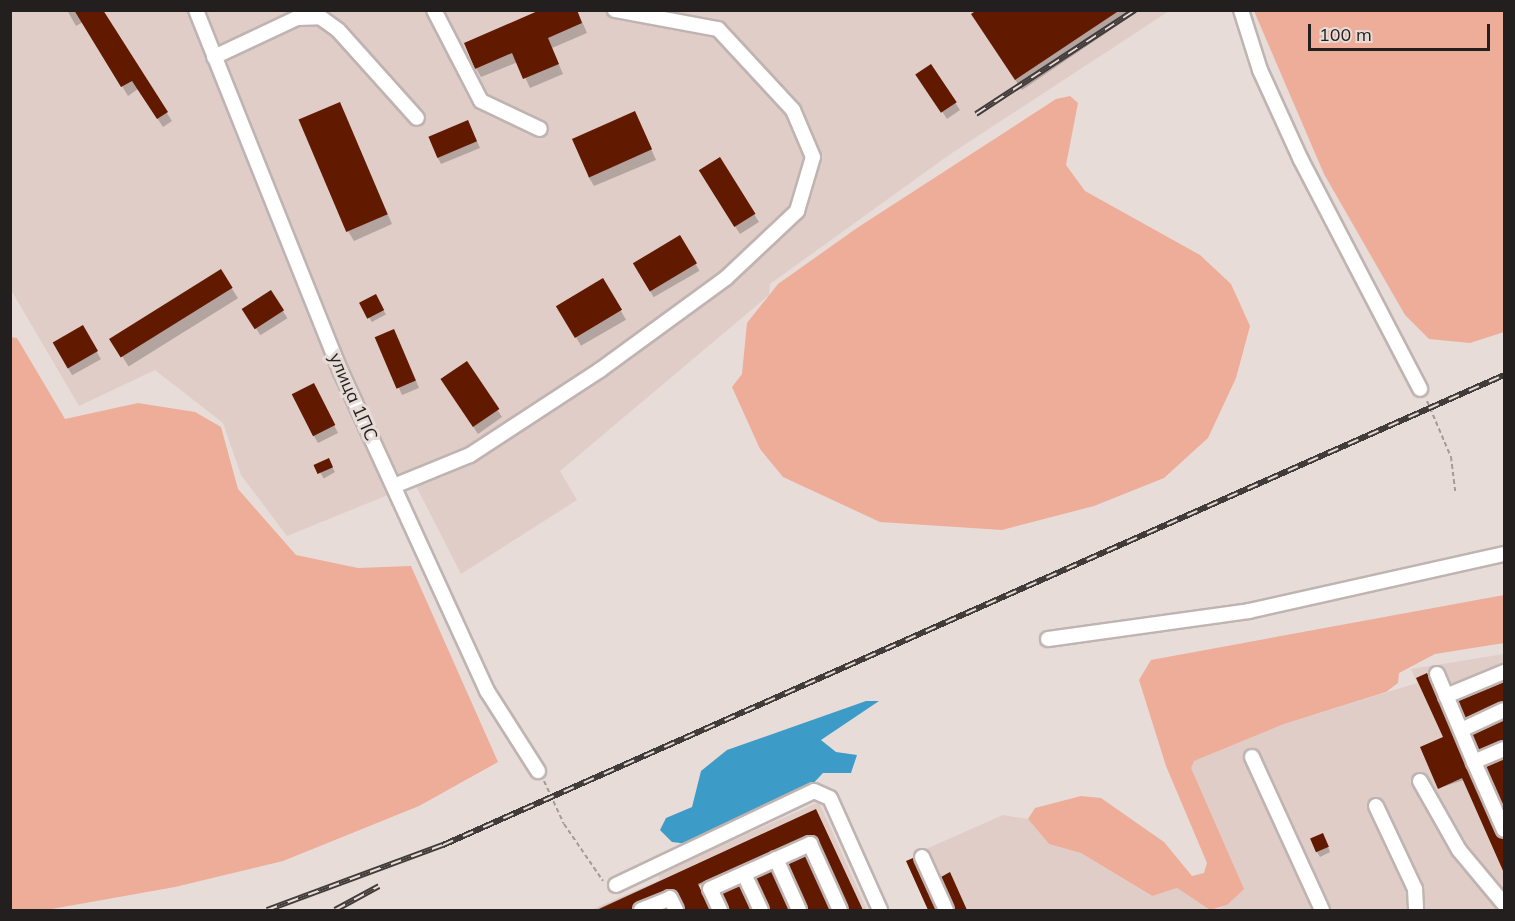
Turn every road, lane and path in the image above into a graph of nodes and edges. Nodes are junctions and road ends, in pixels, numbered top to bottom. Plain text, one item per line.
1 (196, 10) edge
2 (435, 10) edge
3 (615, 10) edge
4 (1241, 10) edge
5 (214, 57) junction
6 (417, 118) dead end
7 (540, 129) dead end
8 (1420, 389) joint
9 (394, 486) junction
10 (1455, 492) dead end
11 (1504, 554) edge
12 (1048, 639) dead end
13 (1504, 672) edge
14 (1437, 674) dead end
15 (1446, 696) junction
16 (1504, 710) edge
17 (1461, 730) junction
18 (1504, 749) edge
19 (1252, 757) dead end
20 (1474, 762) junction
21 (538, 771) joint
22 (1420, 781) dead end
23 (1376, 806) dead end
24 (1504, 830) edge
25 (922, 857) dead end
26 (776, 859) junction
27 (744, 874) junction
28 (616, 885) joint
29 (1504, 904) edge
30 (641, 910) edge
31 (676, 910) edge
32 (720, 910) edge
33 (761, 910) edge
34 (799, 910) edge
35 (840, 910) edge
36 (880, 910) edge
37 (946, 910) edge
38 (1322, 910) edge
39 (1416, 910) edge

1 - 5 street, улица 1ПС
2 - 7 street
3 - 9 street
4 - 8 street
5 - 6 street
5 - 9 street, улица 1ПС
8 - 10 path
9 - 21 street, улица 1ПС
11 - 12 street
13 - 15 street
14 - 15 street
15 - 17 street
16 - 17 street
17 - 20 street
18 - 20 street
19 - 38 street
20 - 24 street
21 - 28 path
22 - 29 street
23 - 39 street
25 - 37 street
26 - 27 street
26 - 34 street
26 - 35 street
27 - 32 street
27 - 33 street
28 - 36 street
30 - 31 street

